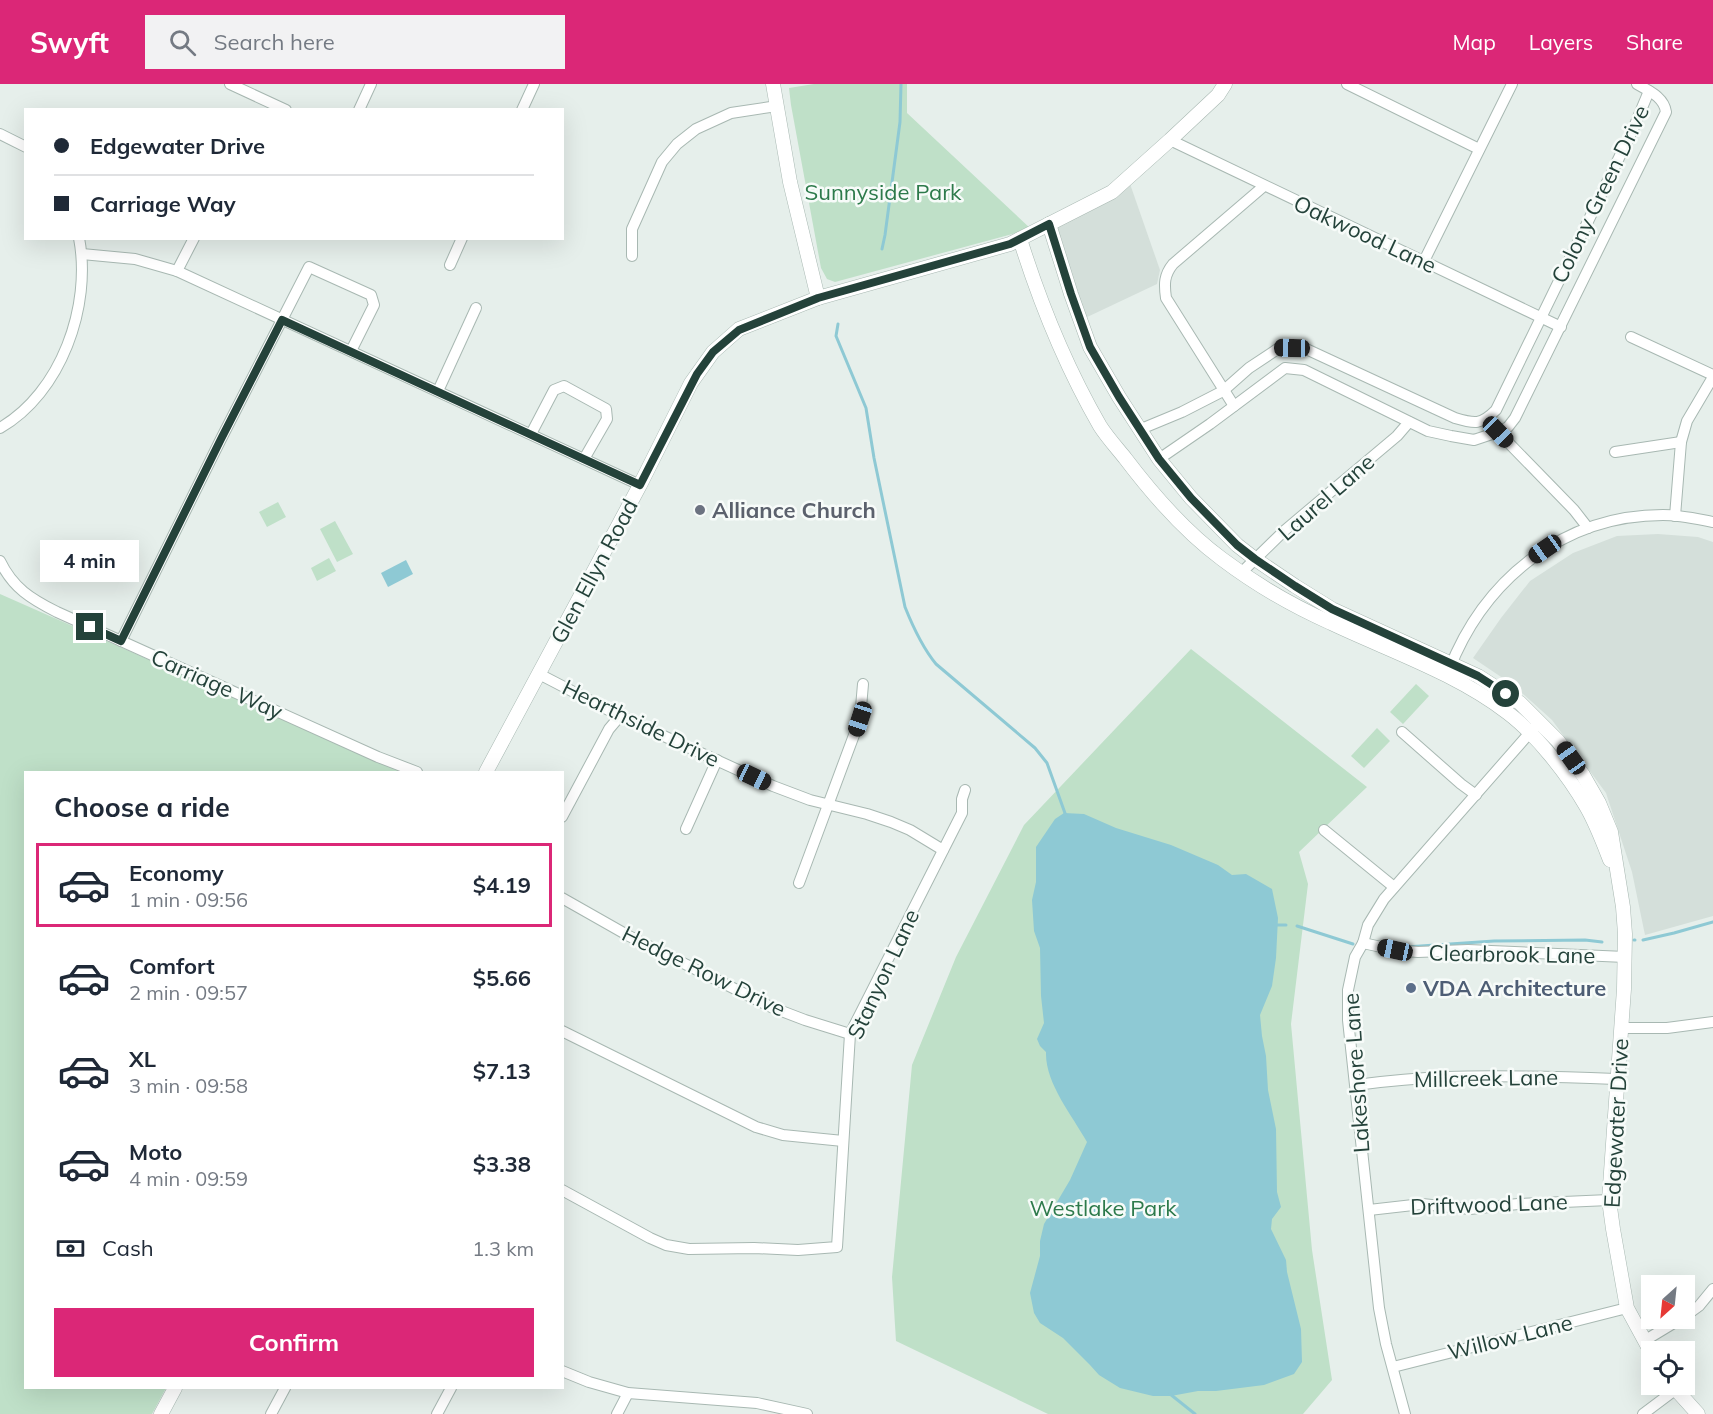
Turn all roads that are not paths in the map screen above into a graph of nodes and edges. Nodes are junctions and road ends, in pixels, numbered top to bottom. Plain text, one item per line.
1 (230, 84) edge
2 (371, 84) edge
3 (534, 84) edge
4 (773, 84) edge
5 (1226, 84) edge
6 (1347, 84) edge
7 (1512, 84) edge
8 (1637, 84) edge
9 (1649, 91) junction
10 (777, 106) junction
11 (282, 108) edge
12 (360, 108) edge
13 (523, 108) edge
14 (0, 134) edge
15 (1170, 140) junction
16 (24, 146) edge
17 (1479, 149) junction
18 (1264, 186) junction
19 (1049, 224) junction
20 (1020, 239) junction
21 (79, 240) edge
22 (193, 240) edge
23 (461, 240) edge
24 (82, 254) junction
25 (632, 256) dead end
26 (1424, 261) junction
27 (450, 265) dead end
28 (177, 271) junction
29 (818, 298) junction
30 (476, 308) dead end
31 (1541, 317) junction
32 (282, 320) junction
33 (1561, 327) junction
34 (1631, 337) dead end
35 (351, 351) junction
36 (1713, 376) edge
37 (438, 391) junction
38 (1223, 391) junction
39 (1234, 406) junction
40 (1409, 422) junction
41 (0, 428) edge
42 (1141, 429) junction
43 (1498, 432) junction
44 (531, 434) junction
45 (1681, 442) junction
46 (1615, 452) dead end
47 (584, 459) junction
48 (1159, 459) junction
49 (640, 485) junction
50 (1675, 516) junction
51 (1713, 522) edge
52 (1588, 528) junction
53 (1255, 559) junction
54 (0, 561) edge
55 (1242, 572) junction
56 (121, 641) junction
57 (1450, 669) junction
58 (539, 674) junction
59 (863, 684) dead end
60 (620, 716) junction
61 (1534, 727) junction
62 (1402, 732) dead end
63 (717, 760) junction
64 (414, 771) edge
65 (487, 771) edge
66 (965, 790) dead end
67 (1476, 795) junction
68 (829, 804) junction
69 (564, 812) edge
70 (686, 829) dead end
71 (1323, 830) dead end
72 (943, 850) junction
73 (799, 883) dead end
74 (1394, 887) junction
75 (564, 899) edge
76 (1363, 943) junction
77 (1625, 957) junction
78 (1713, 1022) edge
79 (1620, 1028) junction
80 (564, 1032) edge
81 (850, 1034) junction
82 (1617, 1079) junction
83 (1356, 1084) junction
84 (843, 1141) junction
85 (564, 1191) edge
86 (1609, 1200) junction
87 (1369, 1210) junction
88 (1713, 1289) edge
89 (1628, 1308) junction
90 (1695, 1309) edge
91 (1664, 1329) edge
92 (1644, 1341) joint
93 (1393, 1367) junction
94 (564, 1372) edge
95 (174, 1389) edge
96 (284, 1389) edge
97 (450, 1389) edge
98 (628, 1393) junction
99 (1664, 1395) edge
100 (1680, 1395) edge
101 (784, 1412) edge
102 (161, 1414) edge
103 (271, 1414) edge
104 (437, 1414) edge
105 (617, 1414) edge
106 (807, 1414) edge
107 (1405, 1414) edge
108 (1643, 1414) edge
109 (1698, 1414) edge

1 - 11 street
2 - 12 street
3 - 13 street
4 - 10 street
5 - 15 street, Glen Ellyn Road
6 - 17 street
7 - 17 street
8 - 9 street
9 - 31 street, Colony Green Drive
9 - 33 street, Colony Green Drive
10 - 25 street
10 - 29 street
14 - 16 street
15 - 18 street, Oakwood Lane
15 - 19 street, Glen Ellyn Road
17 - 26 street
18 - 26 street, Oakwood Lane
18 - 38 street
19 - 20 street, Glen Ellyn Road
19 - 42 street, Edgewater Drive
20 - 29 street, Glen Ellyn Road
20 - 55 street, Edgewater Drive
21 - 24 street
22 - 28 street
23 - 27 street
24 - 28 street
24 - 41 street
26 - 31 street, Oakwood Lane
28 - 32 street
29 - 49 street, Glen Ellyn Road
30 - 37 street
31 - 33 street, Oakwood Lane
31 - 38 street, Colony Green Drive
32 - 35 street
32 - 35 street
32 - 56 street
33 - 43 street, Colony Green Drive
34 - 36 street
35 - 37 street
36 - 45 street
37 - 44 street
38 - 39 street
38 - 42 street, Colony Green Drive
39 - 40 street
39 - 48 street
40 - 43 street
40 - 53 street, Laurel Lane
42 - 48 street, Edgewater Drive
43 - 52 street
44 - 47 street
44 - 47 street
45 - 46 street
45 - 50 street
47 - 49 street
48 - 53 street, Edgewater Drive
49 - 58 street, Glen Ellyn Road
50 - 51 street
50 - 52 street
52 - 57 street
53 - 55 street, Laurel Lane
53 - 57 street, Edgewater Drive
54 - 56 street, Carriage Way
55 - 57 street, Edgewater Drive
56 - 64 street, Carriage Way
57 - 61 street, Edgewater Drive
58 - 60 street, Hearthside Drive
58 - 65 street, Glen Ellyn Road
59 - 68 street
60 - 63 street, Hearthside Drive
60 - 69 street
61 - 67 street, Lakeshore Lane
61 - 77 street, Edgewater Drive
62 - 67 street
63 - 68 street, Hearthside Drive
63 - 70 street
66 - 72 street, Stanyon Lane
67 - 74 street, Lakeshore Lane
68 - 72 street, Hearthside Drive
68 - 73 street
71 - 74 street
72 - 81 street, Stanyon Lane
74 - 76 street, Lakeshore Lane
75 - 81 street, Hedge Row Drive
76 - 77 street, Clearbrook Lane
76 - 83 street, Lakeshore Lane
77 - 79 street, Edgewater Drive
78 - 79 street
79 - 82 street, Edgewater Drive
80 - 84 street
81 - 84 street, Stanyon Lane
82 - 83 street, Millcreek Lane
82 - 86 street, Edgewater Drive
83 - 87 street, Lakeshore Lane
84 - 85 street, Stanyon Lane
86 - 87 street, Driftwood Lane
86 - 89 street, Edgewater Drive
87 - 93 street, Lakeshore Lane
88 - 90 street
89 - 92 street, Edgewater Drive
89 - 93 street, Willow Lane
91 - 92 street
93 - 107 street, Lakeshore Lane
94 - 98 street
95 - 102 street
96 - 103 street
97 - 104 street
98 - 101 street
98 - 105 street
99 - 108 street
100 - 109 street
101 - 106 street

